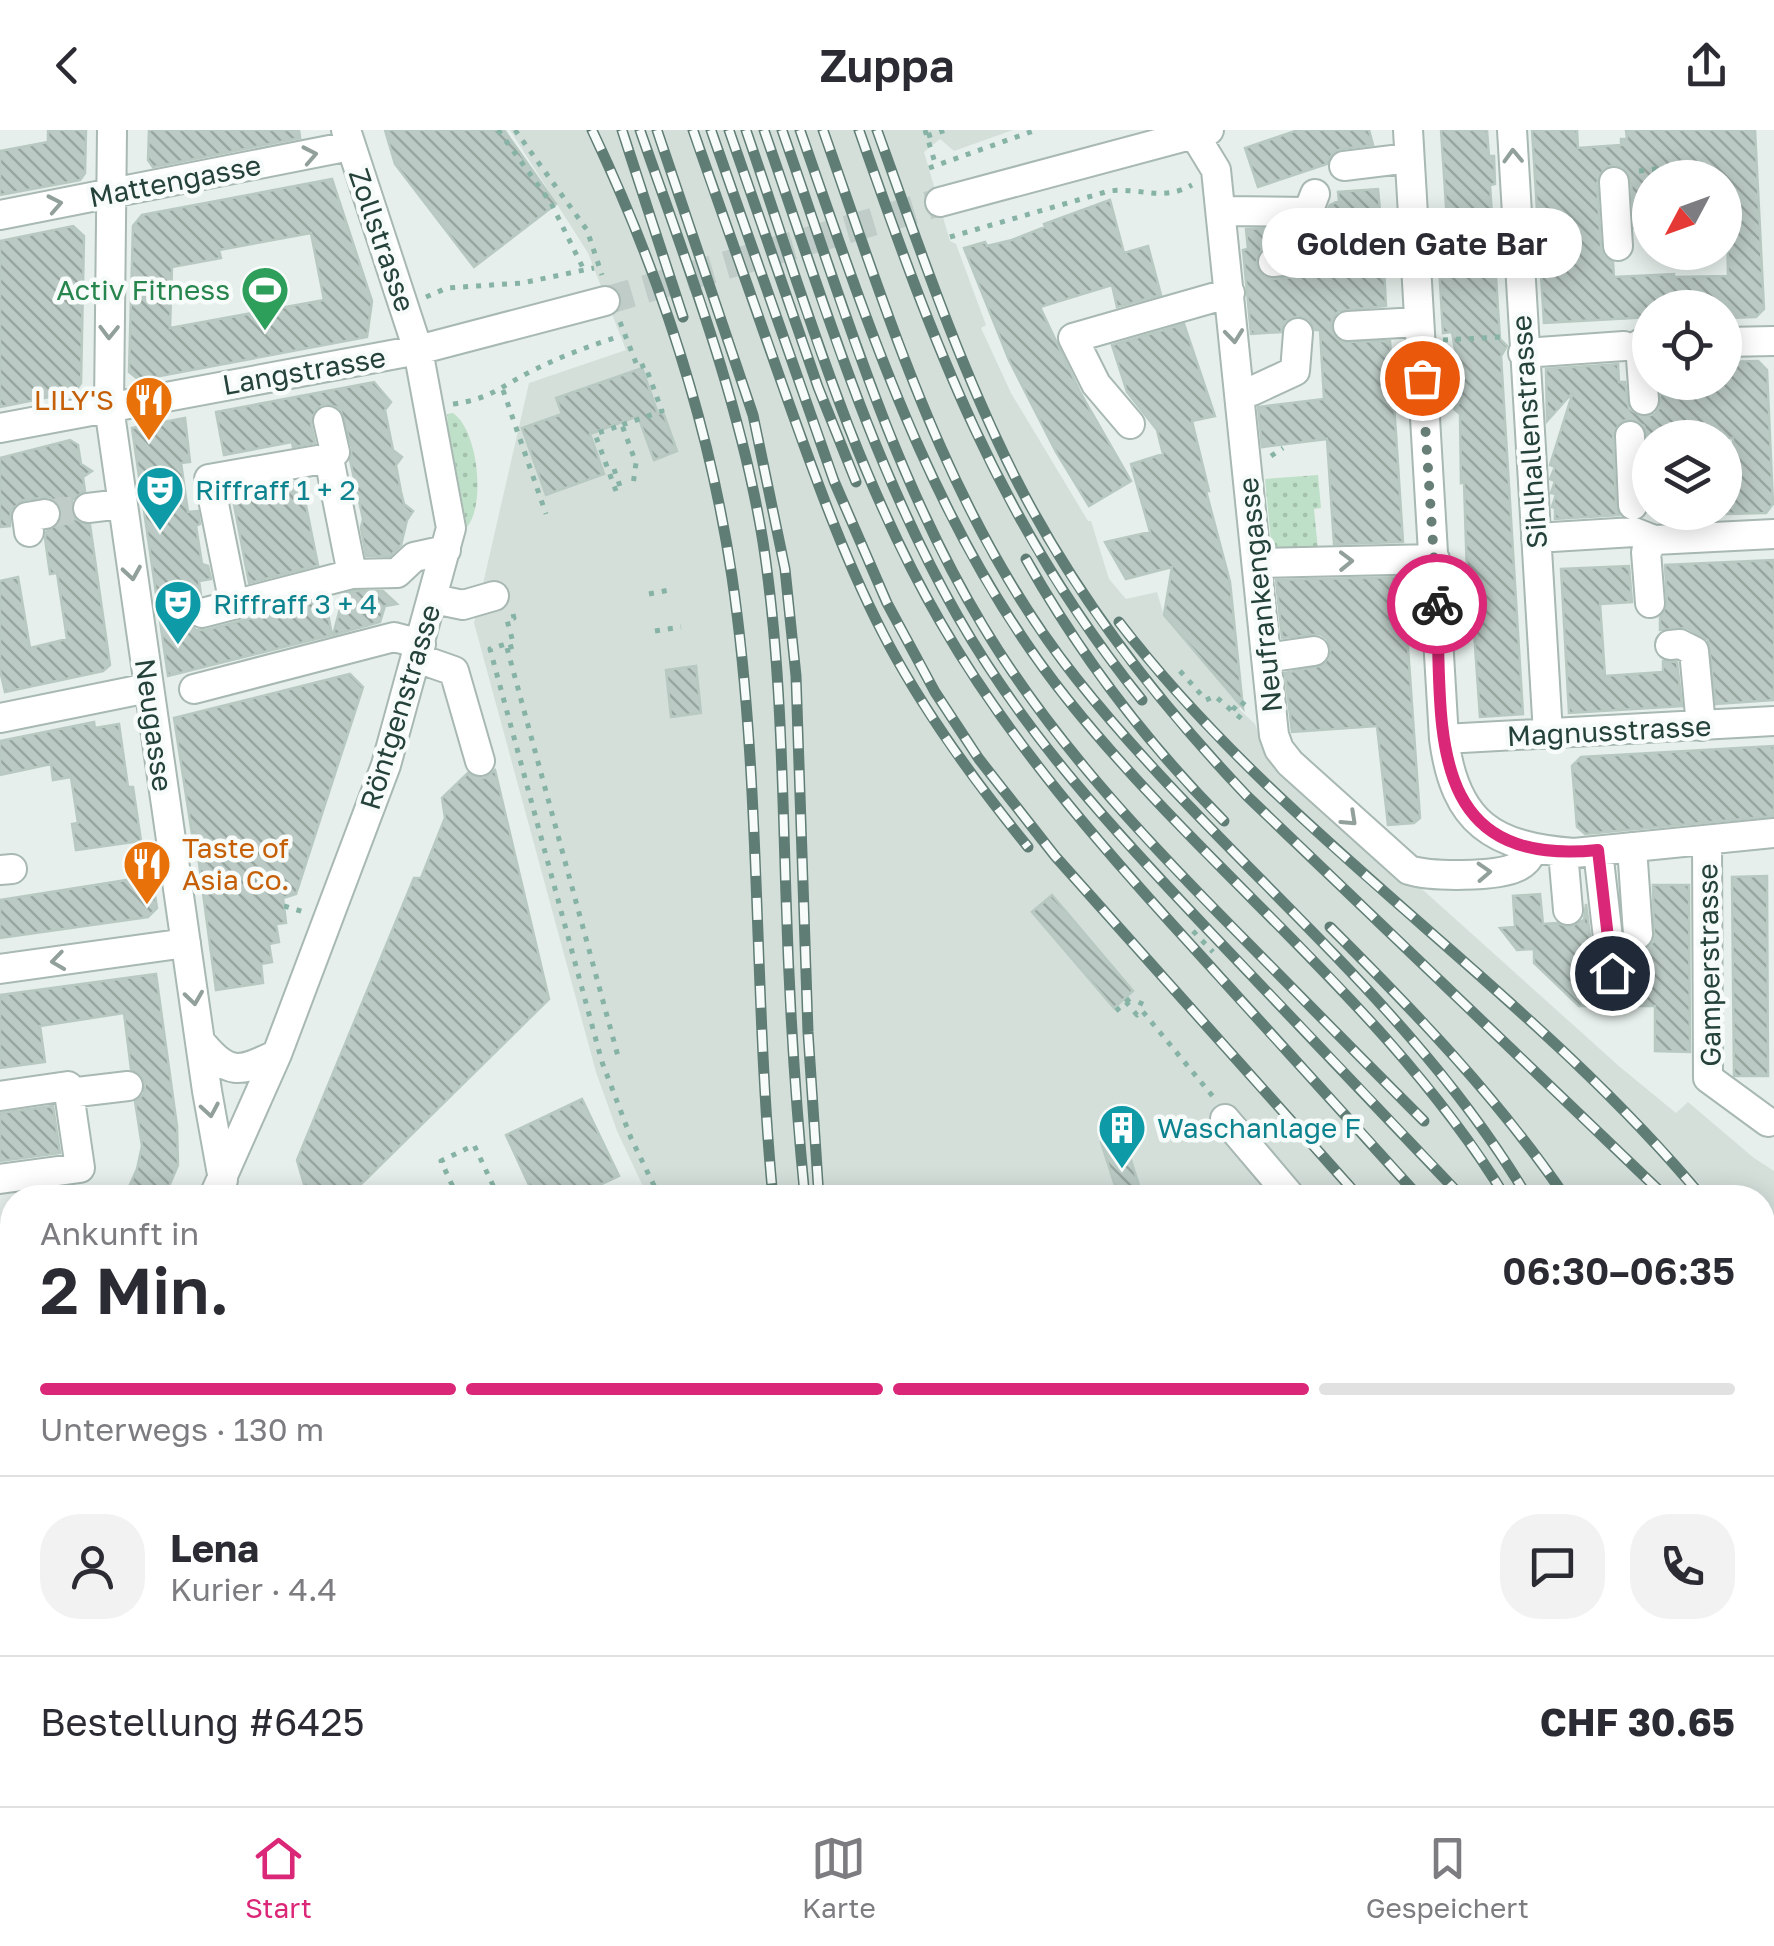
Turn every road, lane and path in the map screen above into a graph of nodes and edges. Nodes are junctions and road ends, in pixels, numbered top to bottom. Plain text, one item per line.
1 (112, 130) edge
2 (498, 130) edge
3 (515, 130) edge
4 (946, 130) edge
5 (1036, 130) edge
6 (1512, 130) edge
7 (926, 133) edge
8 (1185, 133) edge
9 (348, 138) edge
10 (1409, 144) edge
11 (1344, 166) dead end
12 (1632, 175) edge
13 (1204, 176) dead end
14 (1626, 176) joint
15 (111, 194) junction
16 (1314, 194) dead end
17 (940, 202) tunnel mouth
18 (1221, 211) junction
19 (0, 215) edge
20 (950, 237) dead end
21 (1618, 246) dead end
22 (1387, 250) dead end
23 (1273, 262) dead end
24 (594, 268) dead end
25 (584, 270) junction
26 (1230, 293) junction
27 (608, 298) junction
28 (420, 300) dead end
29 (1418, 322) junction
30 (1348, 326) dead end
31 (1298, 333) dead end
32 (620, 336) dead end
33 (1498, 337) dead end
34 (1448, 340) dead end
35 (1742, 342) edge
36 (1774, 342) edge
37 (1632, 344) edge
38 (418, 350) junction
39 (1522, 354) junction
40 (503, 390) junction
41 (1240, 390) junction
42 (446, 404) dead end
43 (108, 407) junction
44 (328, 421) dead end
45 (1130, 424) dead end
46 (622, 425) junction
47 (0, 428) edge
48 (1630, 436) dead end
49 (1632, 456) edge
50 (329, 458) junction
51 (614, 469) dead end
52 (634, 485) dead end
53 (122, 504) junction
54 (88, 508) tunnel mouth
55 (546, 514) dead end
56 (1632, 527) edge
57 (1640, 530) edge
58 (1706, 530) edge
59 (1774, 534) edge
60 (1536, 538) junction
61 (446, 550) junction
62 (1435, 559) junction
63 (1256, 563) junction
64 (352, 574) junction
65 (674, 590) dead end
66 (648, 594) dead end
67 (434, 599) junction
68 (502, 600) joint
69 (234, 604) junction
70 (1650, 604) dead end
71 (202, 613) tunnel mouth
72 (680, 628) dead end
73 (655, 631) dead end
74 (1670, 645) dead end
75 (507, 648) junction
76 (419, 651) junction
77 (1314, 651) dead end
78 (1266, 658) junction
79 (1180, 671) dead end
80 (148, 688) junction
81 (194, 689) dead end
82 (1238, 704) dead end
83 (1232, 710) junction
84 (0, 718) edge
85 (1774, 722) edge
86 (1249, 725) dead end
87 (1701, 726) junction
88 (1548, 734) junction
89 (1444, 739) junction
90 (480, 761) dead end
91 (1774, 833) edge
92 (1706, 840) junction
93 (1632, 847) junction
94 (1534, 849) junction
95 (1598, 850) junction
96 (1563, 852) junction
97 (284, 906) dead end
98 (1568, 910) dead end
99 (304, 912) dead end
100 (1193, 931) dead end
101 (1638, 934) dead end
102 (186, 943) junction
103 (1213, 952) dead end
104 (0, 969) edge
105 (1612, 973) dead end
106 (1134, 995) dead end
107 (1142, 1001) dead end
108 (1126, 1002) junction
109 (1116, 1011) dead end
110 (1143, 1011) junction
111 (200, 1041) junction
112 (277, 1054) junction
113 (618, 1060) dead end
114 (128, 1086) dead end
115 (69, 1093) junction
116 (0, 1096) edge
117 (1225, 1119) joint
118 (1768, 1122) dead end
119 (11, 1185) edge
120 (220, 1185) edge
121 (223, 1185) edge
122 (453, 1185) edge
123 (494, 1185) edge
124 (654, 1185) edge
125 (1281, 1185) edge

1 - 15 street, Neugasse
2 - 25 path
3 - 27 path
4 - 7 path
5 - 7 path
39 -> 6 street, Sihlhallenstrasse
8 - 17 street
8 - 18 street, Neufrankengasse
15 -> 9 street, Mattengasse
9 - 38 street, Zollstrasse
10 - 11 street
10 - 29 street
12 - 14 path
13 - 20 path
14 - 21 street
19 -> 15 street, Mattengasse
15 -> 43 street, Neugasse
16 - 18 street
18 - 26 street, Neufrankengasse
22 - 23 street
24 - 25 path
25 - 28 path
26 -> 41 street, Neufrankengasse
26 - 45 street
27 - 38 street, Langstrasse
27 - 46 path
29 - 30 street
29 - 62 street
31 - 41 street
32 - 40 path
33 - 34 path
35 - 36 street
37 - 39 street
38 - 43 street, Langstrasse
38 - 61 street, Röntgenstrasse
39 - 60 street, Sihlhallenstrasse
40 - 42 path
40 - 55 path
41 - 63 street, Neufrankengasse
43 - 47 street, Langstrasse
43 - 53 street, Neugasse
44 - 50 street
46 - 51 path
46 - 52 path
48 - 49 street
50 - 64 street
50 - 69 street
53 - 54 street
53 -> 80 street, Neugasse
56 - 60 street
57 - 70 street
58 - 59 street
60 - 88 street, Sihlhallenstrasse
61 - 64 street
61 - 67 street, Röntgenstrasse
63 -> 62 street
62 - 89 street
63 - 78 street, Neufrankengasse
64 - 69 street
65 - 66 path
67 - 68 street
67 - 76 street, Röntgenstrasse
68 - 75 path
69 - 71 street
72 - 73 path
74 - 87 street
75 - 113 path
75 - 124 path
76 - 81 street
76 - 90 street
76 - 112 street, Röntgenstrasse
77 - 78 street
78 -> 94 street, Neufrankengasse
79 - 83 path
80 - 84 street
80 - 102 street, Neugasse
82 - 83 path
83 - 86 path
85 - 87 street, Magnusstrasse
87 - 88 street, Magnusstrasse
88 - 89 street, Magnusstrasse
89 - 94 street
91 - 92 street
92 - 93 street
92 - 118 street, Gamperstrasse
93 - 95 street
93 - 101 street
94 - 96 street
95 - 96 street
95 - 105 street
96 - 98 street
97 - 99 path
100 - 103 path
102 -> 104 street
102 -> 111 street, Neugasse
106 - 108 path
107 - 110 path
108 - 109 path
108 - 110 path
110 - 117 path
111 - 112 street
111 -> 120 street, Neugasse
112 - 121 street, Röntgenstrasse
114 - 115 street
115 - 116 street
115 - 119 street
117 - 125 street
122 - 123 path

